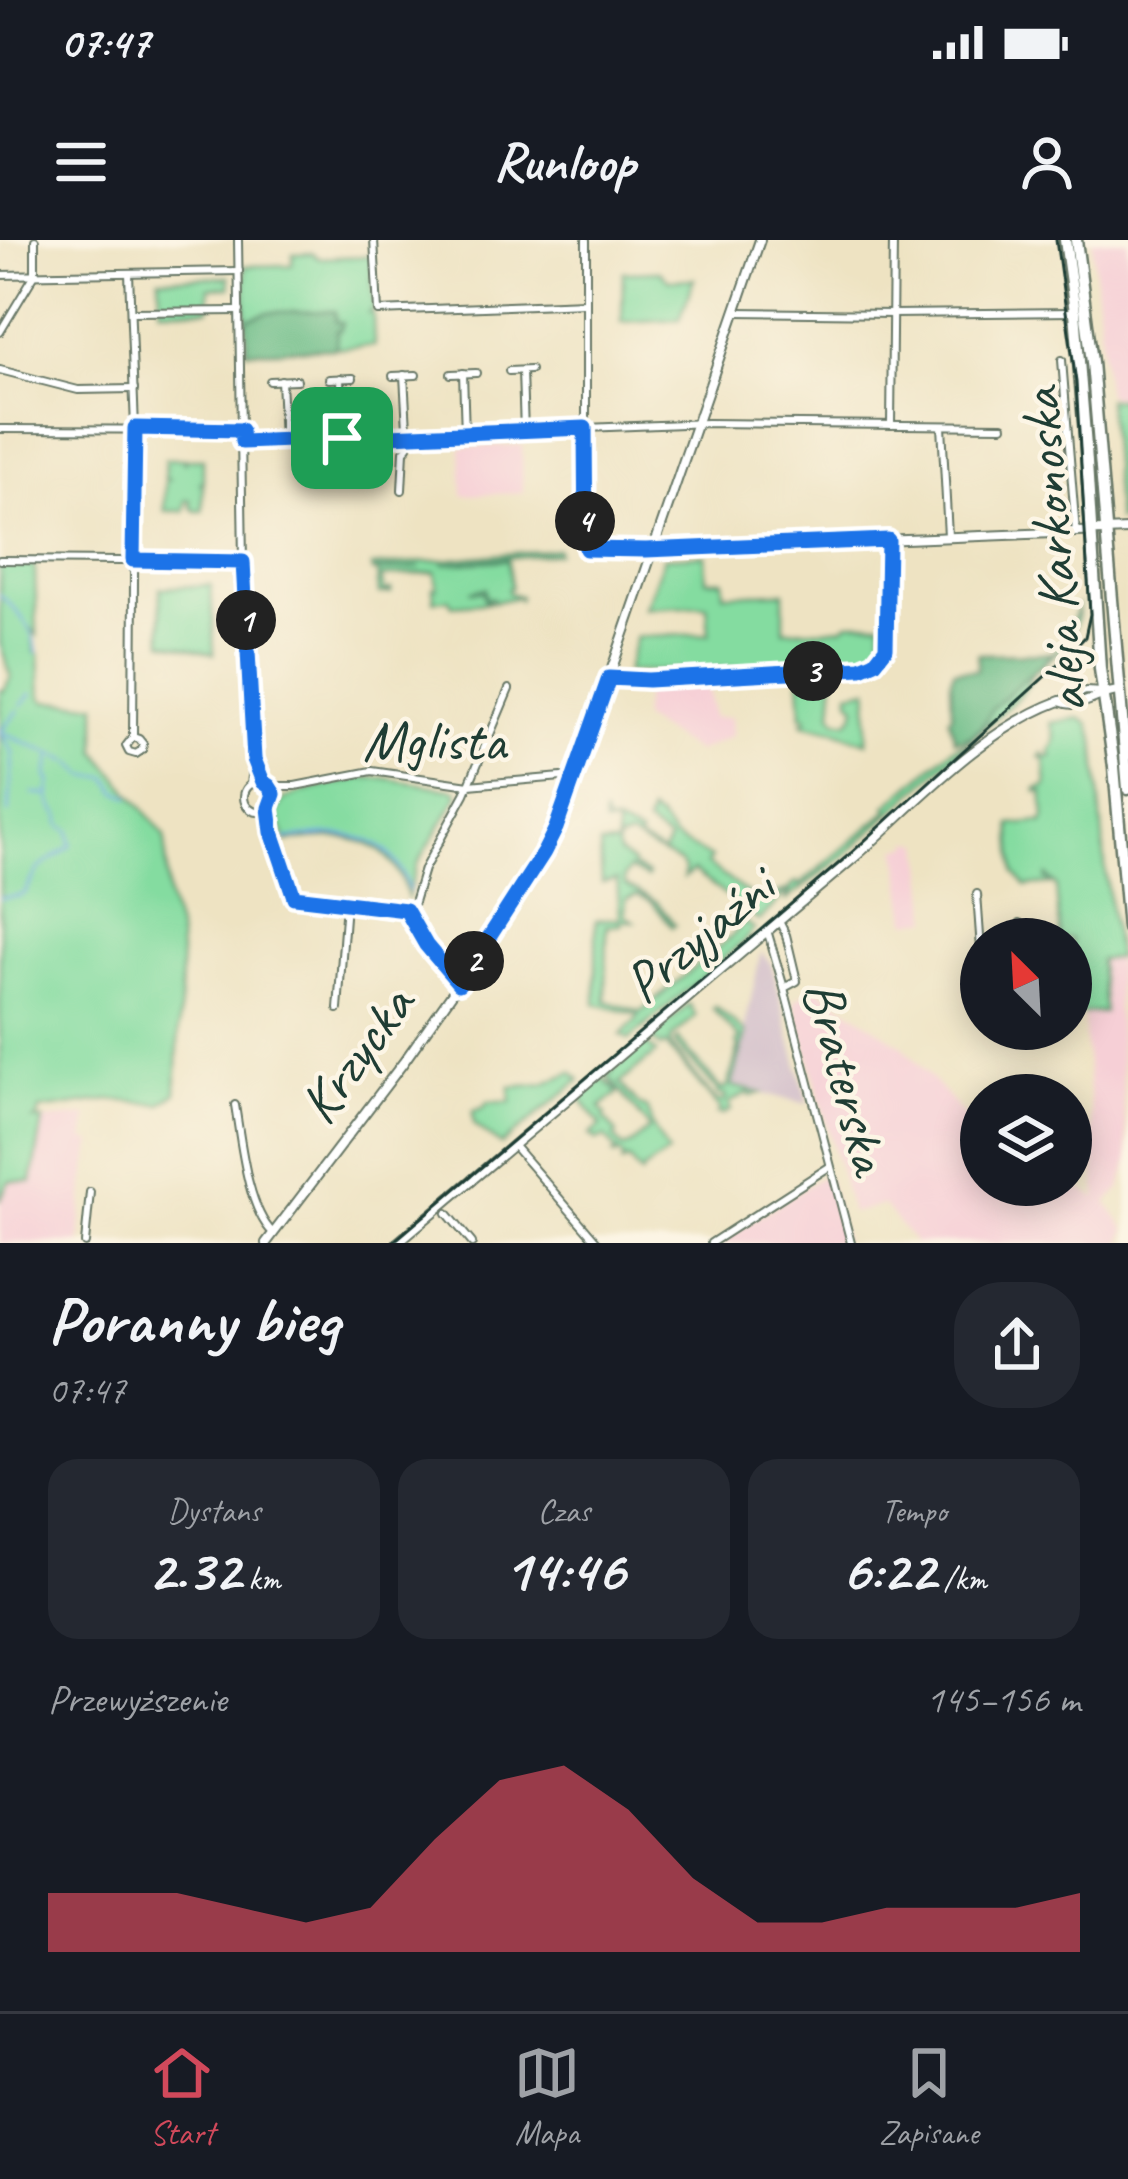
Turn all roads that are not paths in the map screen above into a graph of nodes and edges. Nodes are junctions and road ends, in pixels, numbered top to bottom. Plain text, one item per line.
1 (35, 240) edge
2 (238, 240) edge
3 (374, 240) edge
4 (586, 240) edge
5 (760, 240) edge
6 (893, 240) edge
7 (1065, 240) edge
8 (1076, 240) edge
9 (239, 271) junction
10 (129, 273) junction
11 (35, 274) junction
12 (0, 275) edge
13 (586, 303) junction
14 (131, 311) junction
15 (240, 311) junction
16 (736, 311) junction
17 (1075, 312) junction
18 (893, 314) junction
19 (0, 332) edge
20 (1062, 360) dead end
21 (0, 370) edge
22 (509, 371) dead end
23 (463, 373) junction
24 (476, 373) dead end
25 (451, 374) dead end
26 (416, 375) dead end
27 (393, 376) dead end
28 (404, 376) junction
29 (340, 378) junction
30 (353, 378) dead end
31 (328, 379) dead end
32 (280, 380) junction
33 (297, 380) dead end
34 (270, 381) dead end
35 (134, 389) junction
36 (697, 423) junction
37 (891, 425) junction
38 (1003, 425) dead end
39 (942, 426) junction
40 (135, 428) junction
41 (585, 428) junction
42 (0, 429) edge
43 (241, 430) junction
44 (524, 432) junction
45 (466, 434) junction
46 (403, 436) junction
47 (342, 438) junction
48 (284, 440) junction
49 (242, 442) junction
50 (402, 490) dead end
51 (1128, 530) edge
52 (1076, 532) junction
53 (1100, 532) junction
54 (948, 538) junction
55 (888, 540) junction
56 (653, 549) junction
57 (0, 560) edge
58 (133, 560) junction
59 (243, 562) junction
60 (609, 678) junction
61 (509, 689) dead end
62 (1120, 691) junction
63 (1103, 692) junction
64 (133, 737) dead end
65 (254, 759) junction
66 (573, 781) junction
67 (251, 784) junction
68 (266, 784) junction
69 (469, 785) junction
70 (295, 786) junction
71 (1128, 788) edge
72 (274, 799) junction
73 (269, 808) junction
74 (258, 812) junction
75 (272, 832) junction
76 (977, 894) dead end
77 (346, 903) junction
78 (406, 910) junction
79 (979, 918) edge
80 (779, 921) junction
81 (1128, 928) edge
82 (766, 930) junction
83 (781, 974) junction
84 (796, 976) junction
85 (459, 984) junction
86 (784, 988) junction
87 (338, 1009) dead end
88 (235, 1106) dead end
89 (512, 1144) junction
90 (831, 1167) junction
91 (89, 1192) dead end
92 (447, 1213) dead end
93 (273, 1233) junction
94 (85, 1243) edge
95 (266, 1243) edge
96 (397, 1243) edge
97 (472, 1243) edge
98 (598, 1243) edge
99 (711, 1243) edge
100 (851, 1243) edge

1 - 11 street
2 - 9 street
3 - 13 street
4 - 13 street
5 - 16 street, Krzycka
6 - 18 street
7 - 17 main road, aleja Karkonoska
8 - 53 main road, aleja Karkonoska
9 - 10 street
9 - 15 street
10 - 11 street
10 - 14 street
11 - 12 street
11 - 19 street
13 - 41 street
14 - 15 street
14 - 35 street
15 - 43 street
16 - 18 street
16 - 36 street, Krzycka
17 - 18 street
17 - 53 main road, aleja Karkonoska
18 - 37 street
20 - 52 street
21 - 35 street
22 - 44 street
23 - 24 street
23 - 25 street
23 - 45 street
26 - 28 street
27 - 28 street
28 - 46 street
29 - 30 street
29 - 31 street
29 - 47 street
32 - 33 street
32 - 34 street
32 - 48 street
35 - 40 street
36 - 37 street
36 - 41 street
36 - 56 street, Krzycka
37 - 39 street
38 - 39 street
39 - 54 street
40 - 42 street
40 - 43 street
40 - 58 street
41 - 44 street
41 - 56 street
43 - 49 street
44 - 45 street
45 - 46 street
46 - 47 street
46 - 50 street
47 - 48 street
48 - 49 street
49 - 59 street
51 - 53 street
52 - 53 street
52 - 54 street
53 - 62 main road, aleja Karkonoska
53 - 63 main road, aleja Karkonoska
54 - 55 street
55 - 56 street
55 - 60 street
56 - 60 street, Krzycka
57 - 58 street
58 - 59 street
58 - 64 street
59 - 65 street
60 - 66 street, Krzycka
61 - 69 street
62 - 63 street, Przyjaźni
62 - 71 main road, aleja Karkonoska
63 - 80 street, Przyjaźni
63 - 81 main road, aleja Karkonoska
65 - 67 street
65 - 68 street
66 - 69 street, Mglista
66 - 85 street, Krzycka
67 - 68 street
67 - 74 street
68 - 70 street, Mglista
68 - 72 street
69 - 70 street, Mglista
69 - 78 street
70 - 72 street, Mglista
72 - 73 street
73 - 74 street
73 - 75 street
74 - 75 street
75 - 77 street
76 - 79 street
77 - 78 street
77 - 87 street
78 - 85 street
80 - 82 street, Przyjaźni
80 - 84 street, Braterska
82 - 83 street, Braterska
82 - 89 street, Przyjaźni
83 - 84 street
83 - 86 street, Braterska
84 - 86 street
85 - 93 street, Krzycka
86 - 90 street, Braterska
88 - 93 street
89 - 96 street, Przyjaźni
89 - 98 street
90 - 99 street
90 - 100 street, Braterska
91 - 94 street
92 - 97 street
93 - 95 street, Krzycka

